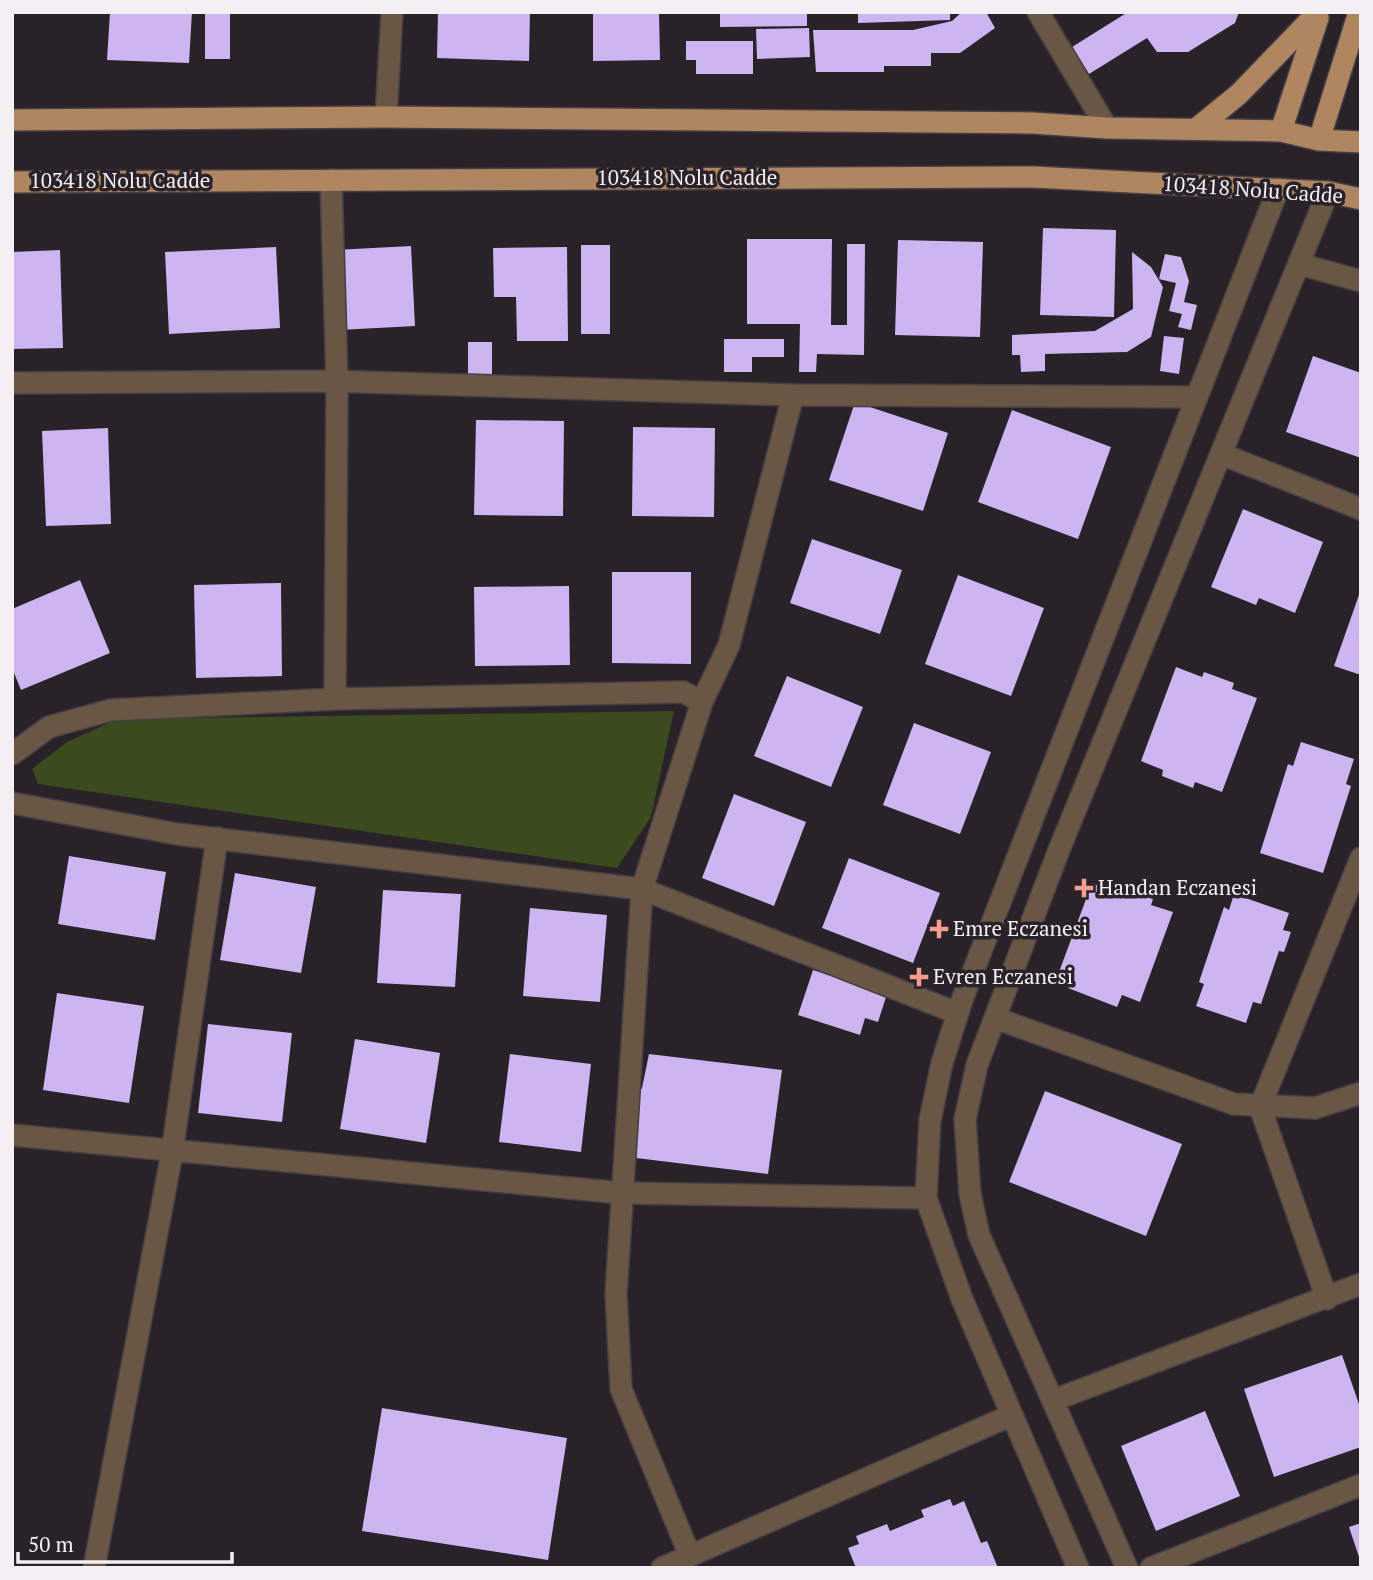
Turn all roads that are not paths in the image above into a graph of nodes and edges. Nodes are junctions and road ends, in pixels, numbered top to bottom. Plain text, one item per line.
1 (392, 12) edge
2 (1038, 12) edge
3 (1319, 12) edge
4 (1358, 22) edge
5 (386, 117) junction
6 (12, 120) edge
7 (1107, 128) junction
8 (1196, 129) junction
9 (1281, 131) junction
10 (1319, 140) junction
11 (1361, 142) edge
12 (331, 180) junction
13 (12, 182) edge
14 (1278, 190) junction
15 (1328, 192) junction
16 (1361, 199) edge
17 (1299, 264) junction
18 (1361, 281) edge
19 (337, 382) junction
20 (12, 383) edge
21 (793, 395) junction
22 (1197, 397) junction
23 (1221, 454) junction
24 (1361, 509) edge
25 (335, 699) junction
26 (702, 702) junction
27 (12, 754) edge
28 (12, 803) edge
29 (217, 838) junction
30 (1361, 858) edge
31 (642, 889) junction
32 (957, 1013) junction
33 (995, 1018) junction
34 (1361, 1093) edge
35 (1260, 1107) junction
36 (12, 1135) edge
37 (172, 1153) junction
38 (622, 1194) junction
39 (926, 1198) junction
40 (1361, 1284) edge
41 (1327, 1299) junction
42 (1054, 1400) junction
43 (1012, 1415) junction
44 (1361, 1485) edge
45 (691, 1556) junction
46 (94, 1568) edge
47 (662, 1568) edge
48 (1078, 1568) edge
49 (1126, 1568) edge
50 (1151, 1568) edge

1 - 5 street
2 - 7 street
3 - 8 main road
3 - 9 main road
4 - 10 main road
5 - 6 main road
5 - 7 main road
7 - 8 main road
8 - 9 main road
9 - 10 main road
10 - 11 main road
12 - 13 main road, 103418 Nolu Cadde
12 - 14 main road, 103418 Nolu Cadde
12 - 19 street
14 - 15 main road, 103418 Nolu Cadde
14 - 22 street
15 - 16 main road, 103418 Nolu Cadde
15 - 17 street
17 - 18 street
17 - 23 street
19 - 20 street
19 - 21 street
19 - 25 street
21 - 22 street
21 - 26 street
22 - 32 street
23 - 24 street
23 - 33 street
25 - 26 street
25 - 27 street
26 - 31 street
28 - 29 street
29 - 31 street
29 - 37 street
30 - 35 street
31 - 32 street
31 - 38 street
32 - 39 street
33 - 35 street
33 - 42 street
34 - 35 street
35 - 41 street
36 - 37 street
37 - 38 street
37 - 46 street
38 - 39 street
38 - 45 street
39 - 43 street
40 - 41 street
41 - 42 street
42 - 49 street
43 - 45 street
43 - 48 street
44 - 50 street
45 - 47 street

